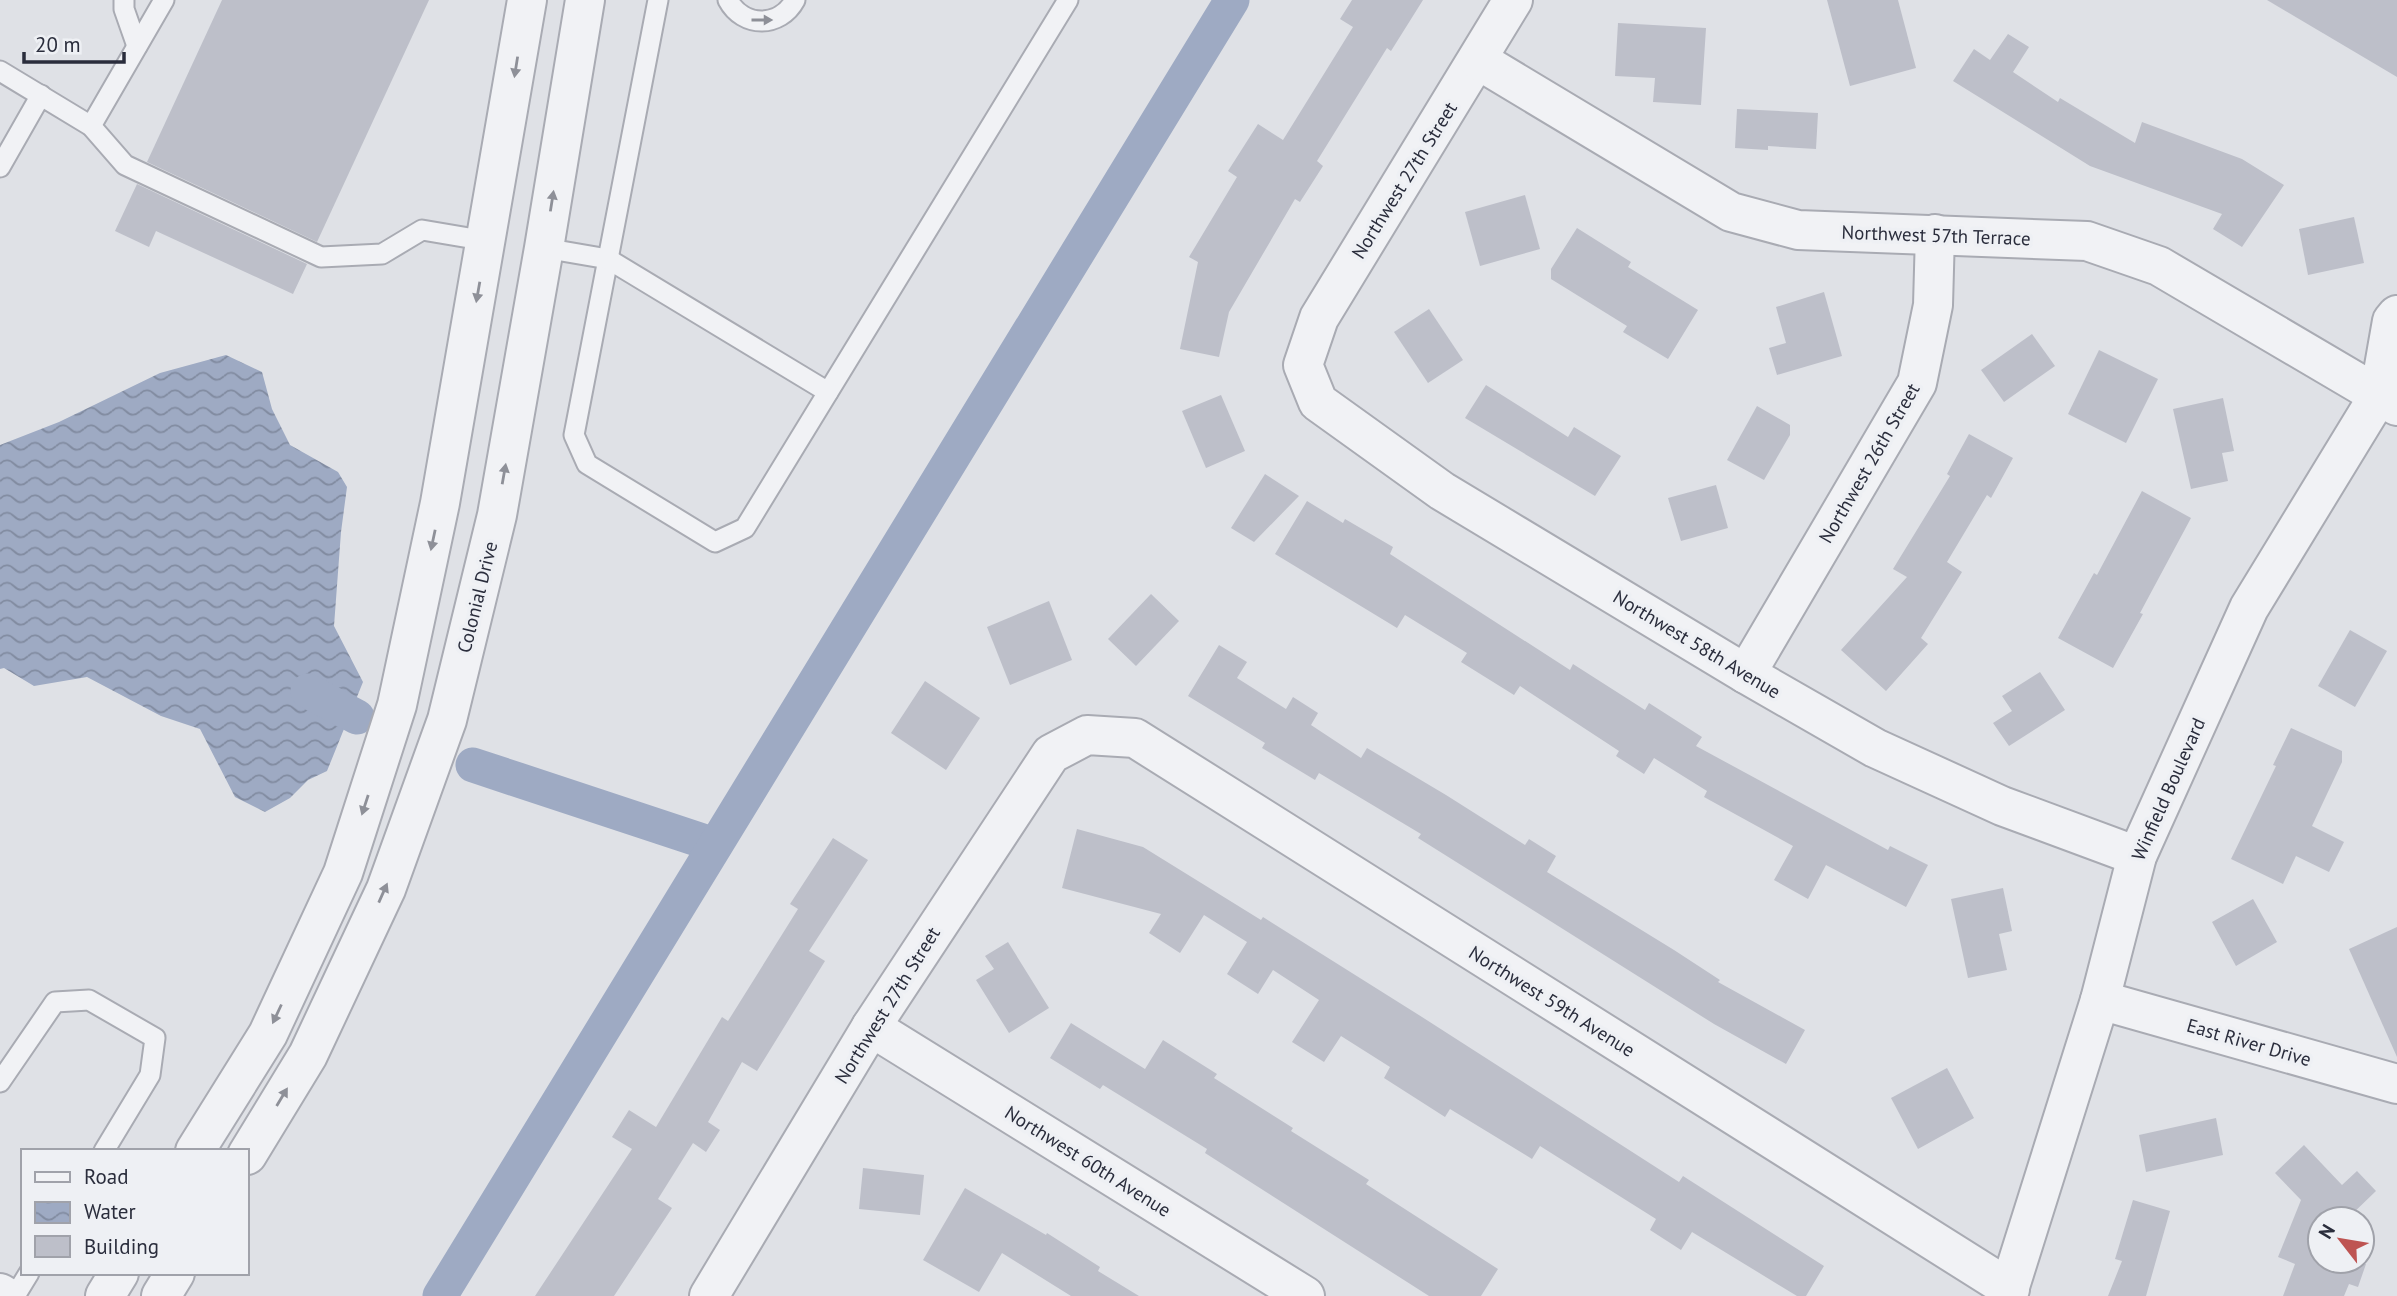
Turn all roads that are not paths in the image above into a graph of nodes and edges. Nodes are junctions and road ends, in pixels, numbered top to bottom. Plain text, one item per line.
1 (124, 0) edge
2 (164, 0) edge
3 (527, 0) edge
4 (585, 0) edge
5 (658, 0) edge
6 (728, 0) edge
7 (795, 0) edge
8 (1068, 0) edge
9 (1513, 0) edge
10 (137, 46) junction
11 (1478, 60) junction
12 (0, 71) edge
13 (41, 95) junction
14 (91, 126) junction
15 (0, 167) edge
16 (1935, 234) junction
17 (487, 241) junction
18 (544, 248) junction
19 (608, 259) junction
20 (2397, 314) edge
21 (1303, 365) joint
22 (828, 391) junction
23 (2391, 396) edge
24 (440, 503) junction
25 (497, 515) junction
26 (1746, 674) junction
27 (397, 705) junction
28 (447, 720) junction
29 (1087, 735) joint
30 (2137, 856) junction
31 (2100, 1000) junction
32 (871, 1027) junction
33 (0, 1082) edge
34 (2397, 1084) edge
35 (105, 1149) edge
36 (196, 1149) edge
37 (248, 1153) edge
38 (28, 1275) edge
39 (118, 1275) edge
40 (174, 1275) edge
41 (0, 1293) edge
42 (2009, 1293) edge
43 (5, 1296) edge
44 (15, 1296) edge
45 (105, 1296) edge
46 (161, 1296) edge
47 (709, 1296) edge
48 (1305, 1296) edge

1 - 10 lane
2 - 10 lane
3 -> 17 street
18 -> 4 street, Colonial Drive
5 - 19 lane
6 -> 7 lane
8 - 22 lane
9 - 11 street, Northwest 27th Street
10 - 14 lane
11 - 16 street, Northwest 57th Terrace
11 - 21 street, Northwest 27th Street
12 - 13 lane
13 - 14 lane
13 - 15 lane
14 - 17 lane
16 - 23 street, Northwest 57th Terrace
16 - 26 street, Northwest 26th Street
17 - 18 street
17 -> 24 street
18 - 19 lane
25 -> 18 street, Colonial Drive
19 - 22 lane
19 - 22 lane
20 - 23 street, Winfield Boulevard
21 - 26 street, Northwest 58th Avenue
23 - 30 street, Winfield Boulevard
24 - 25 street
24 -> 27 street
25 - 28 street, Colonial Drive
26 - 30 street, Northwest 58th Avenue
27 - 28 street
27 -> 36 street
37 -> 28 street, Colonial Drive
29 - 32 street, Northwest 27th Street
29 - 42 street, Northwest 59th Avenue
30 - 31 street, Winfield Boulevard
31 - 34 street, East River Drive
31 - 42 street, Winfield Boulevard
32 - 47 street, Northwest 27th Street
32 - 48 street, Northwest 60th Avenue
33 - 35 lane
38 - 44 lane
39 - 45 street
40 - 46 street
41 - 43 street

